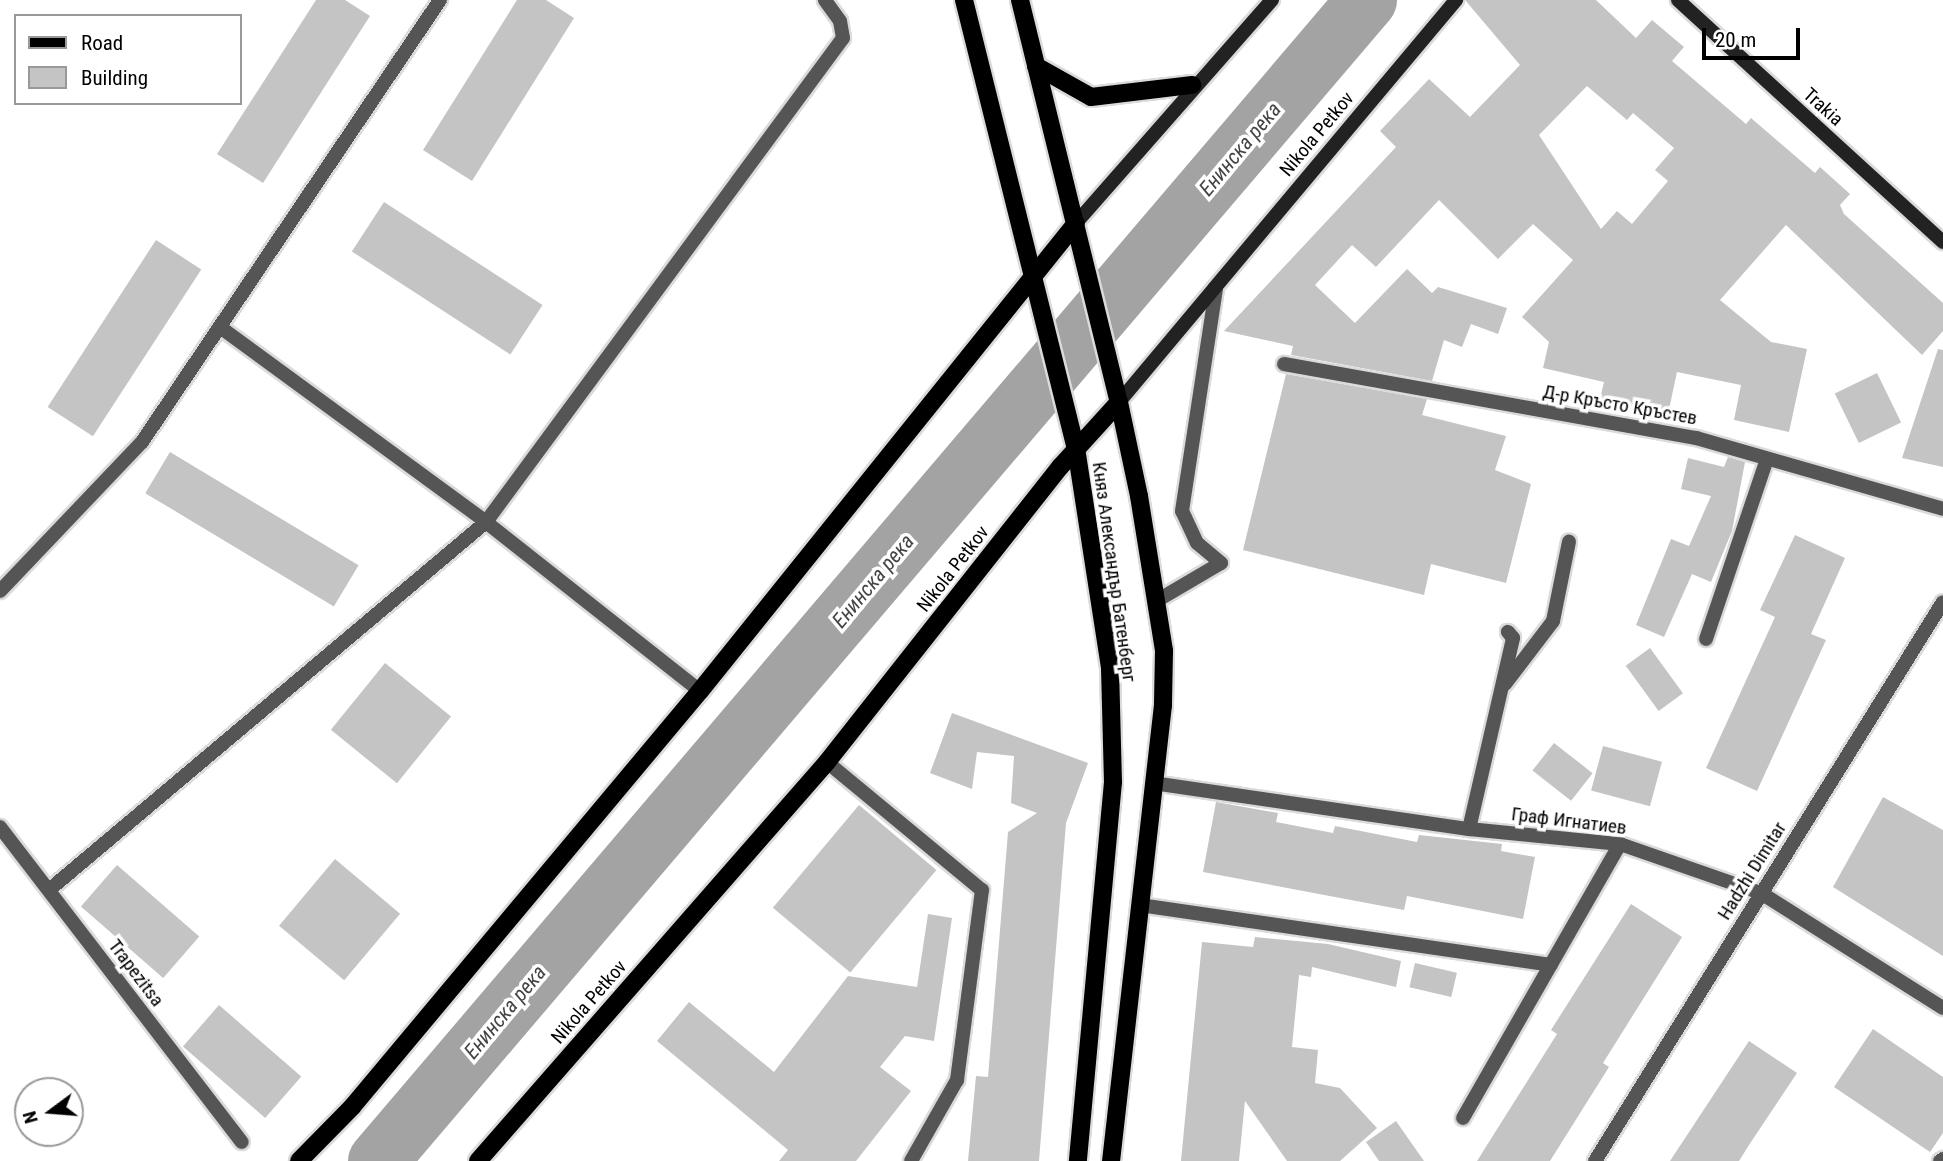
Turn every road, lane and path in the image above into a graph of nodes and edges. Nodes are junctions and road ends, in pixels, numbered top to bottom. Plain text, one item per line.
1 (440, 0) edge
2 (825, 0) edge
3 (964, 0) edge
4 (1020, 0) edge
5 (1272, 0) edge
6 (1456, 0) edge
7 (1678, 0) edge
8 (1036, 65) junction
9 (1192, 85) junction
10 (1076, 223) junction
11 (1943, 242) edge
12 (1034, 273) junction
13 (1216, 289) junction
14 (220, 327) junction
15 (1284, 364) dead end
16 (1119, 402) junction
17 (1076, 448) junction
18 (1767, 459) junction
19 (1943, 509) edge
20 (486, 522) junction
21 (1569, 542) dead end
22 (0, 591) edge
23 (1158, 600) junction
24 (1943, 602) edge
25 (1508, 632) dead end
26 (1706, 639) dead end
27 (1502, 688) junction
28 (700, 691) junction
29 (827, 762) junction
30 (1153, 783) junction
31 (0, 827) edge
32 (1469, 829) junction
33 (1620, 844) junction
34 (49, 890) junction
35 (1761, 893) junction
36 (1140, 905) junction
37 (1551, 965) junction
38 (1943, 1008) edge
39 (1463, 1118) dead end
40 (242, 1142) dead end
41 (299, 1161) edge
42 (478, 1161) edge
43 (911, 1161) edge
44 (1078, 1161) edge
45 (1111, 1161) edge
46 (1595, 1161) edge

1 - 14 street
2 - 20 street
3 - 12 main road, Княз Александър Батенберг
4 - 8 main road
5 - 9 main road
6 - 13 main road, Nikola Petkov
7 - 11 main road, Trakia
8 - 9 main road
8 - 10 main road, Княз Александър Батенберг
9 - 10 main road
10 - 12 main road
10 - 16 main road, Княз Александър Батенберг
12 - 17 main road, Княз Александър Батенберг
12 - 28 main road
13 - 16 main road, Nikola Petkov
13 - 23 street
14 - 20 street
14 - 22 street
15 - 18 street, Д-р Кръсто Кръстев
16 - 17 main road, Nikola Petkov
16 - 23 main road, Княз Александър Батенберг
17 - 29 main road, Nikola Petkov
17 - 44 main road, Княз Александър Батенберг
18 - 19 street, Д-р Кръсто Кръстев
18 - 26 street
20 - 28 street
20 - 34 street
21 - 27 street
23 - 30 main road, Княз Александър Батенберг
24 - 35 street, Hadzhi Dimitar
25 - 27 street
27 - 32 street
28 - 41 main road
29 - 42 main road, Nikola Petkov
29 - 43 street
30 - 32 street, Граф Игнатиев
30 - 36 main road, Княз Александър Батенберг
31 - 34 street, Trapezitsa
32 - 33 street, Граф Игнатиев
33 - 35 street, Граф Игнатиев
33 - 37 street
34 - 40 street, Trapezitsa
35 - 38 street, Граф Игнатиев
35 - 46 street, Hadzhi Dimitar
36 - 37 street
36 - 45 main road, Княз Александър Батенберг
37 - 39 street

